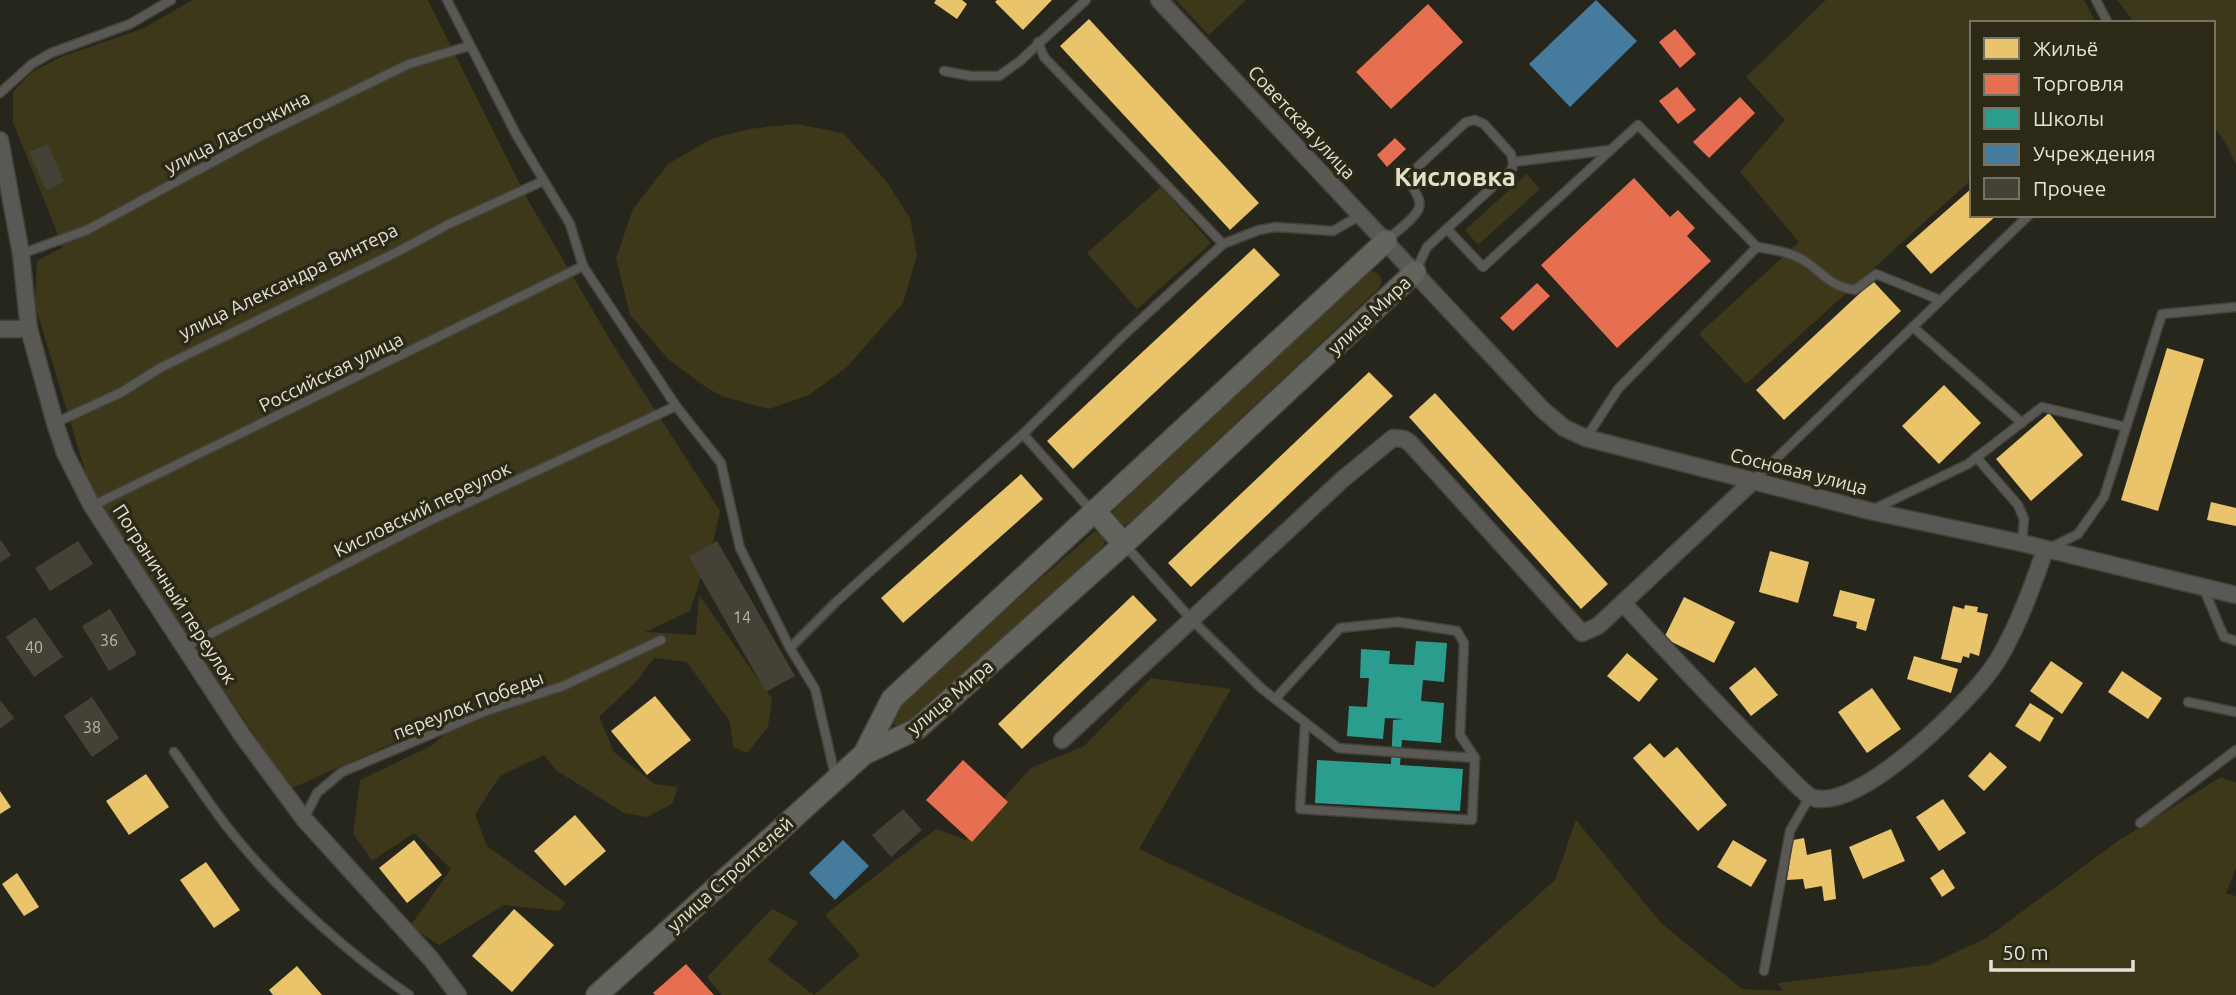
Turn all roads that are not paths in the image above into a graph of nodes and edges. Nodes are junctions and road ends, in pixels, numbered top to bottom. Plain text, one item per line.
1 (171, 0) edge
2 (447, 0) edge
3 (1086, 0) edge
4 (1159, 0) edge
5 (2096, 0) edge
6 (2107, 21) edge
7 (1038, 42) junction
8 (469, 46) junction
9 (944, 71) dead end
10 (0, 93) edge
11 (0, 143) edge
12 (1611, 150) junction
13 (1513, 162) junction
14 (543, 181) junction
15 (1361, 215) junction
16 (2027, 217) edge
17 (1447, 229) junction
18 (1386, 241) junction
19 (1223, 244) junction
20 (1757, 247) junction
21 (21, 254) junction
22 (583, 266) junction
23 (1415, 272) junction
24 (1941, 300) junction
25 (2236, 307) edge
26 (1913, 327) junction
27 (0, 329) edge
28 (29, 329) junction
29 (676, 405) junction
30 (55, 423) junction
31 (2022, 423) junction
32 (2126, 427) junction
33 (1023, 434) junction
34 (1586, 438) junction
35 (1976, 457) junction
36 (1753, 481) junction
37 (92, 506) junction
38 (1095, 511) junction
39 (1870, 511) junction
40 (2022, 543) junction
41 (1124, 544) junction
42 (2045, 551) junction
43 (2203, 587) junction
44 (2236, 595) edge
45 (1623, 603) junction
46 (1192, 620) junction
47 (661, 640) dead end
48 (2236, 641) edge
49 (185, 647) junction
50 (790, 648) junction
51 (1275, 699) junction
52 (2188, 702) dead end
53 (2236, 712) edge
54 (1305, 723) junction
55 (1062, 740) dead end
56 (2236, 751) edge
57 (174, 752) dead end
58 (864, 754) junction
59 (1475, 758) junction
60 (836, 778) junction
61 (1810, 796) junction
62 (304, 819) junction
63 (2140, 823) dead end
64 (1764, 971) dead end
65 (402, 993) edge
66 (458, 995) edge
67 (597, 995) edge

1 - 10 lane
2 - 8 lane
3 - 7 lane
4 - 15 street, Советская улица
5 - 6 lane
7 - 9 lane
7 - 19 lane
8 - 14 lane
8 - 21 lane, улица Ласточкина
11 - 21 street, Пограничный переулок
12 - 13 lane
12 - 17 lane
12 - 20 lane
13 - 17 lane
13 - 18 lane
14 - 22 lane
14 - 30 lane, улица Александра Винтера
15 - 18 street, Советская улица
15 - 19 lane
16 - 24 lane
17 - 23 lane
18 - 23 street, Советская улица
18 - 38 street, улица Мира
19 - 33 lane
20 - 24 lane
20 - 34 lane
21 - 28 street, Пограничный переулок
22 - 29 lane
22 - 37 lane, Российская улица
23 - 34 street, Сосновая улица
23 - 41 street, улица Мира
24 - 26 lane
25 - 32 lane
26 - 31 lane
26 - 36 lane
27 - 28 street
28 - 30 street, Пограничный переулок
29 - 49 lane, Кисловский переулок
29 - 50 lane
30 - 37 street, Пограничный переулок
31 - 32 lane
31 - 35 lane
32 - 42 lane
33 - 38 lane
33 - 50 lane
34 - 36 street, Сосновая улица
35 - 39 lane
35 - 40 lane
36 - 39 street, Сосновая улица
36 - 45 street
37 - 49 street, Пограничный переулок
38 - 41 street
38 - 58 street, улица Мира
39 - 40 street, Сосновая улица
40 - 42 street, Сосновая улица
41 - 46 lane
41 - 58 street, улица Мира
42 - 43 street, Сосновая улица
42 - 61 street
43 - 44 street, Сосновая улица
43 - 48 lane
45 - 46 street
45 - 61 street
46 - 51 lane
46 - 55 street
47 - 62 lane, переулок Победы
49 - 62 street, Пограничный переулок
50 - 60 lane
51 - 54 lane
51 - 59 lane
52 - 53 lane
54 - 59 lane
54 - 59 lane
56 - 63 lane
57 - 65 lane
58 - 60 street, улица Строителей
60 - 67 street, улица Строителей
61 - 64 lane
62 - 66 street, Пограничный переулок

